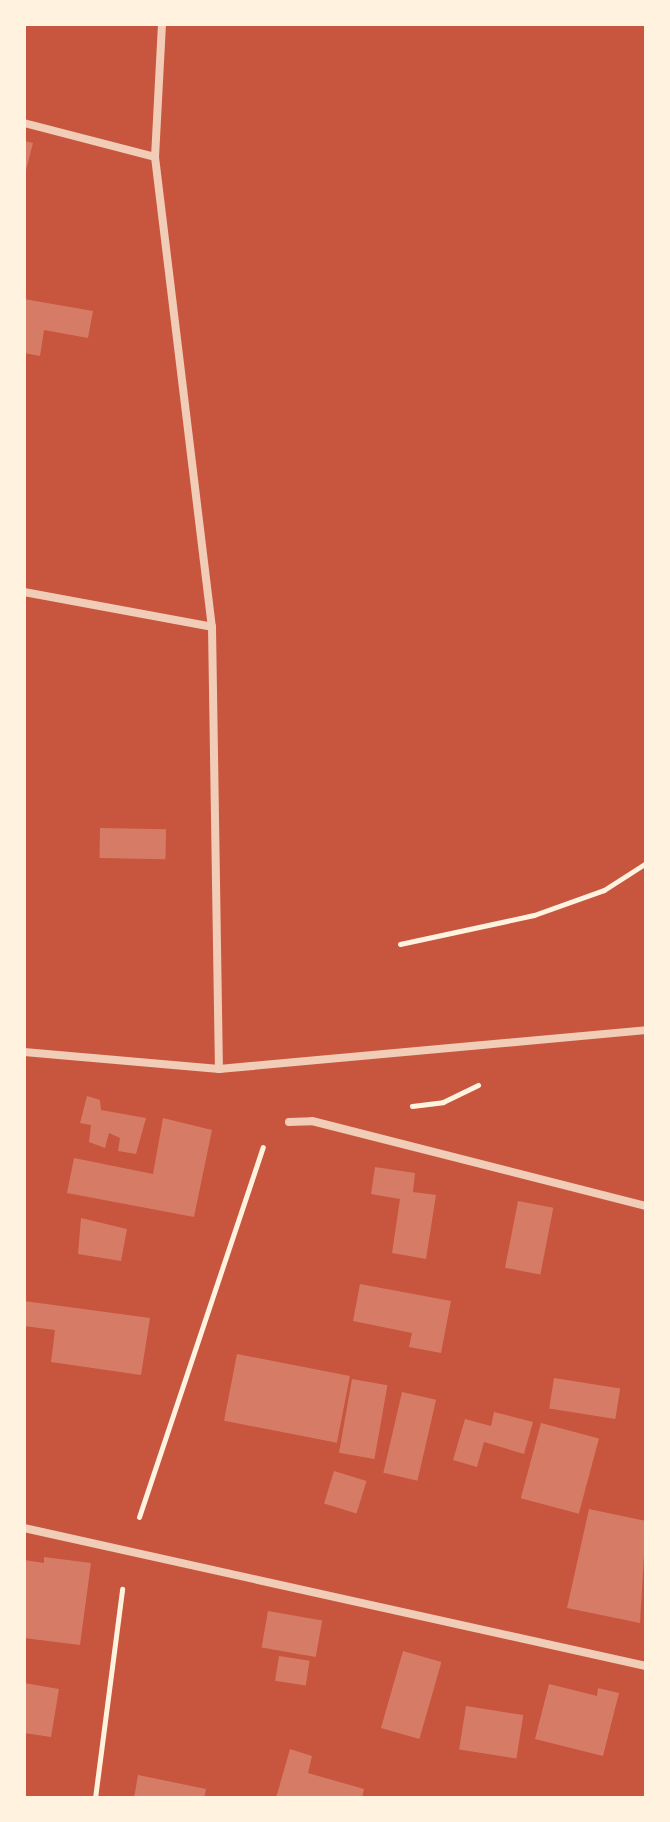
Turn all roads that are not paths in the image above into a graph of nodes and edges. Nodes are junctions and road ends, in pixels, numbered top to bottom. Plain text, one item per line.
1 (162, 24) edge
2 (24, 123) edge
3 (155, 157) junction
4 (24, 592) edge
5 (212, 627) junction
6 (646, 1030) edge
7 (24, 1052) edge
8 (219, 1069) junction
9 (289, 1122) road end
10 (646, 1206) edge
11 (24, 1528) edge
12 (646, 1666) edge

1 - 3 street
2 - 3 street
3 - 5 street
4 - 5 street
5 - 8 street
6 - 8 street
7 - 8 street
9 - 10 street
11 - 12 street

